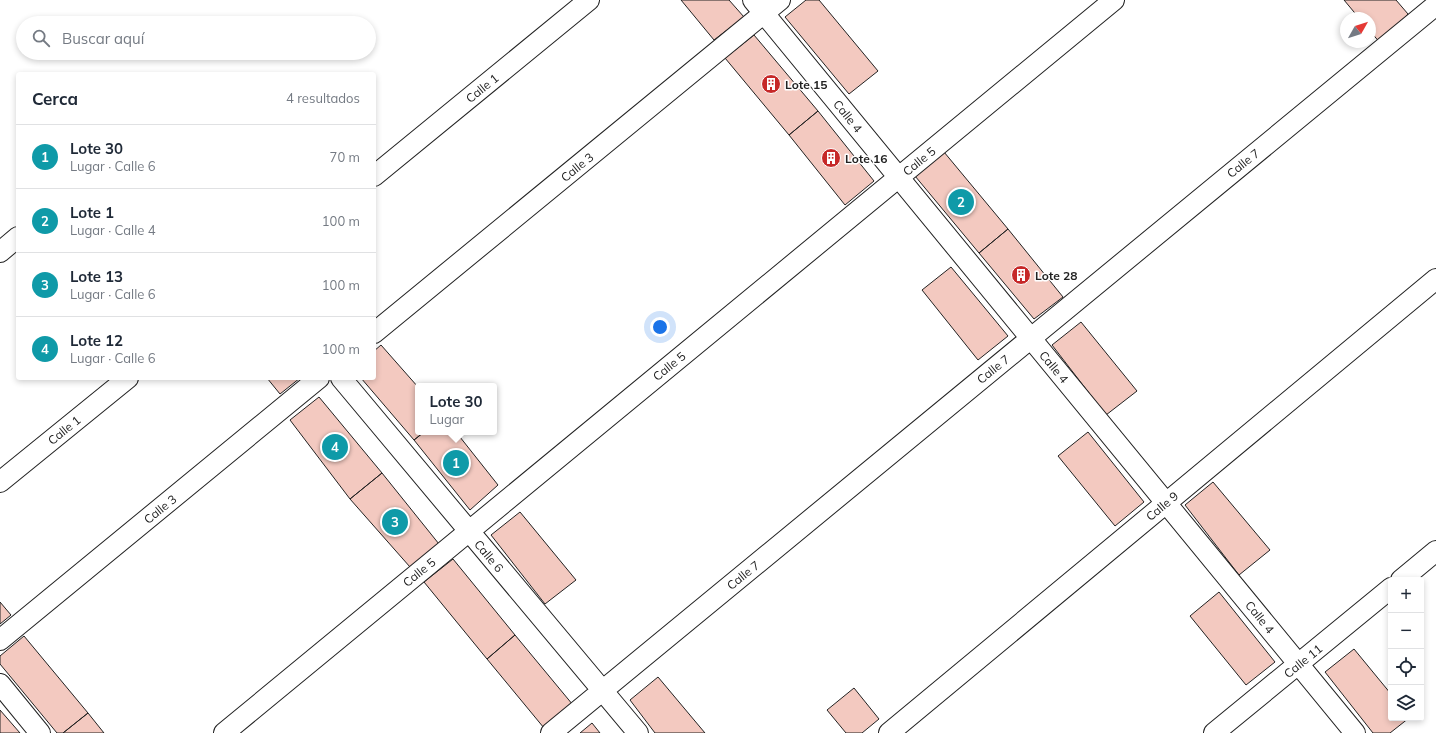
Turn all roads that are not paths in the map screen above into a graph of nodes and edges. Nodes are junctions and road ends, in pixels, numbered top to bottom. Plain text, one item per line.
1 (590, 0) edge
2 (780, 0) edge
3 (1114, 0) edge
4 (1433, 6) edge
5 (758, 7) edge
6 (376, 174) edge
7 (898, 177) junction
8 (16, 239) edge
9 (0, 252) edge
10 (1436, 279) edge
11 (376, 331) edge
12 (1030, 338) junction
13 (126, 380) edge
14 (317, 380) edge
15 (343, 380) edge
16 (0, 482) edge
17 (1166, 503) junction
18 (469, 531) junction
19 (1436, 551) edge
20 (1405, 577) edge
21 (1388, 590) edge
22 (0, 640) edge
23 (1299, 664) junction
24 (0, 684) edge
25 (602, 690) junction
26 (40, 733) edge
27 (224, 733) edge
28 (551, 733) edge
29 (638, 733) edge
30 (889, 733) edge
31 (1214, 733) edge
32 (1356, 733) edge

1 - 6 street, Calle 1
2 - 5 street, Calle 3
3 - 7 street, Calle 5
4 - 12 street, Calle 7
5 - 7 street, Calle 4
5 - 11 street, Calle 3
7 - 12 street, Calle 4
7 - 18 street, Calle 5
8 - 9 street
10 - 17 street, Calle 9
12 - 17 street, Calle 4
12 - 25 street, Calle 7
13 - 16 street, Calle 1
14 - 22 street, Calle 3
15 - 18 street, Calle 6
17 - 23 street, Calle 4
17 - 30 street, Calle 9
18 - 25 street, Calle 6
18 - 27 street, Calle 5
19 - 20 street
21 - 23 street, Calle 11
23 - 31 street, Calle 11
23 - 32 street, Calle 4
24 - 26 street
25 - 28 street, Calle 7
25 - 29 street, Calle 6

